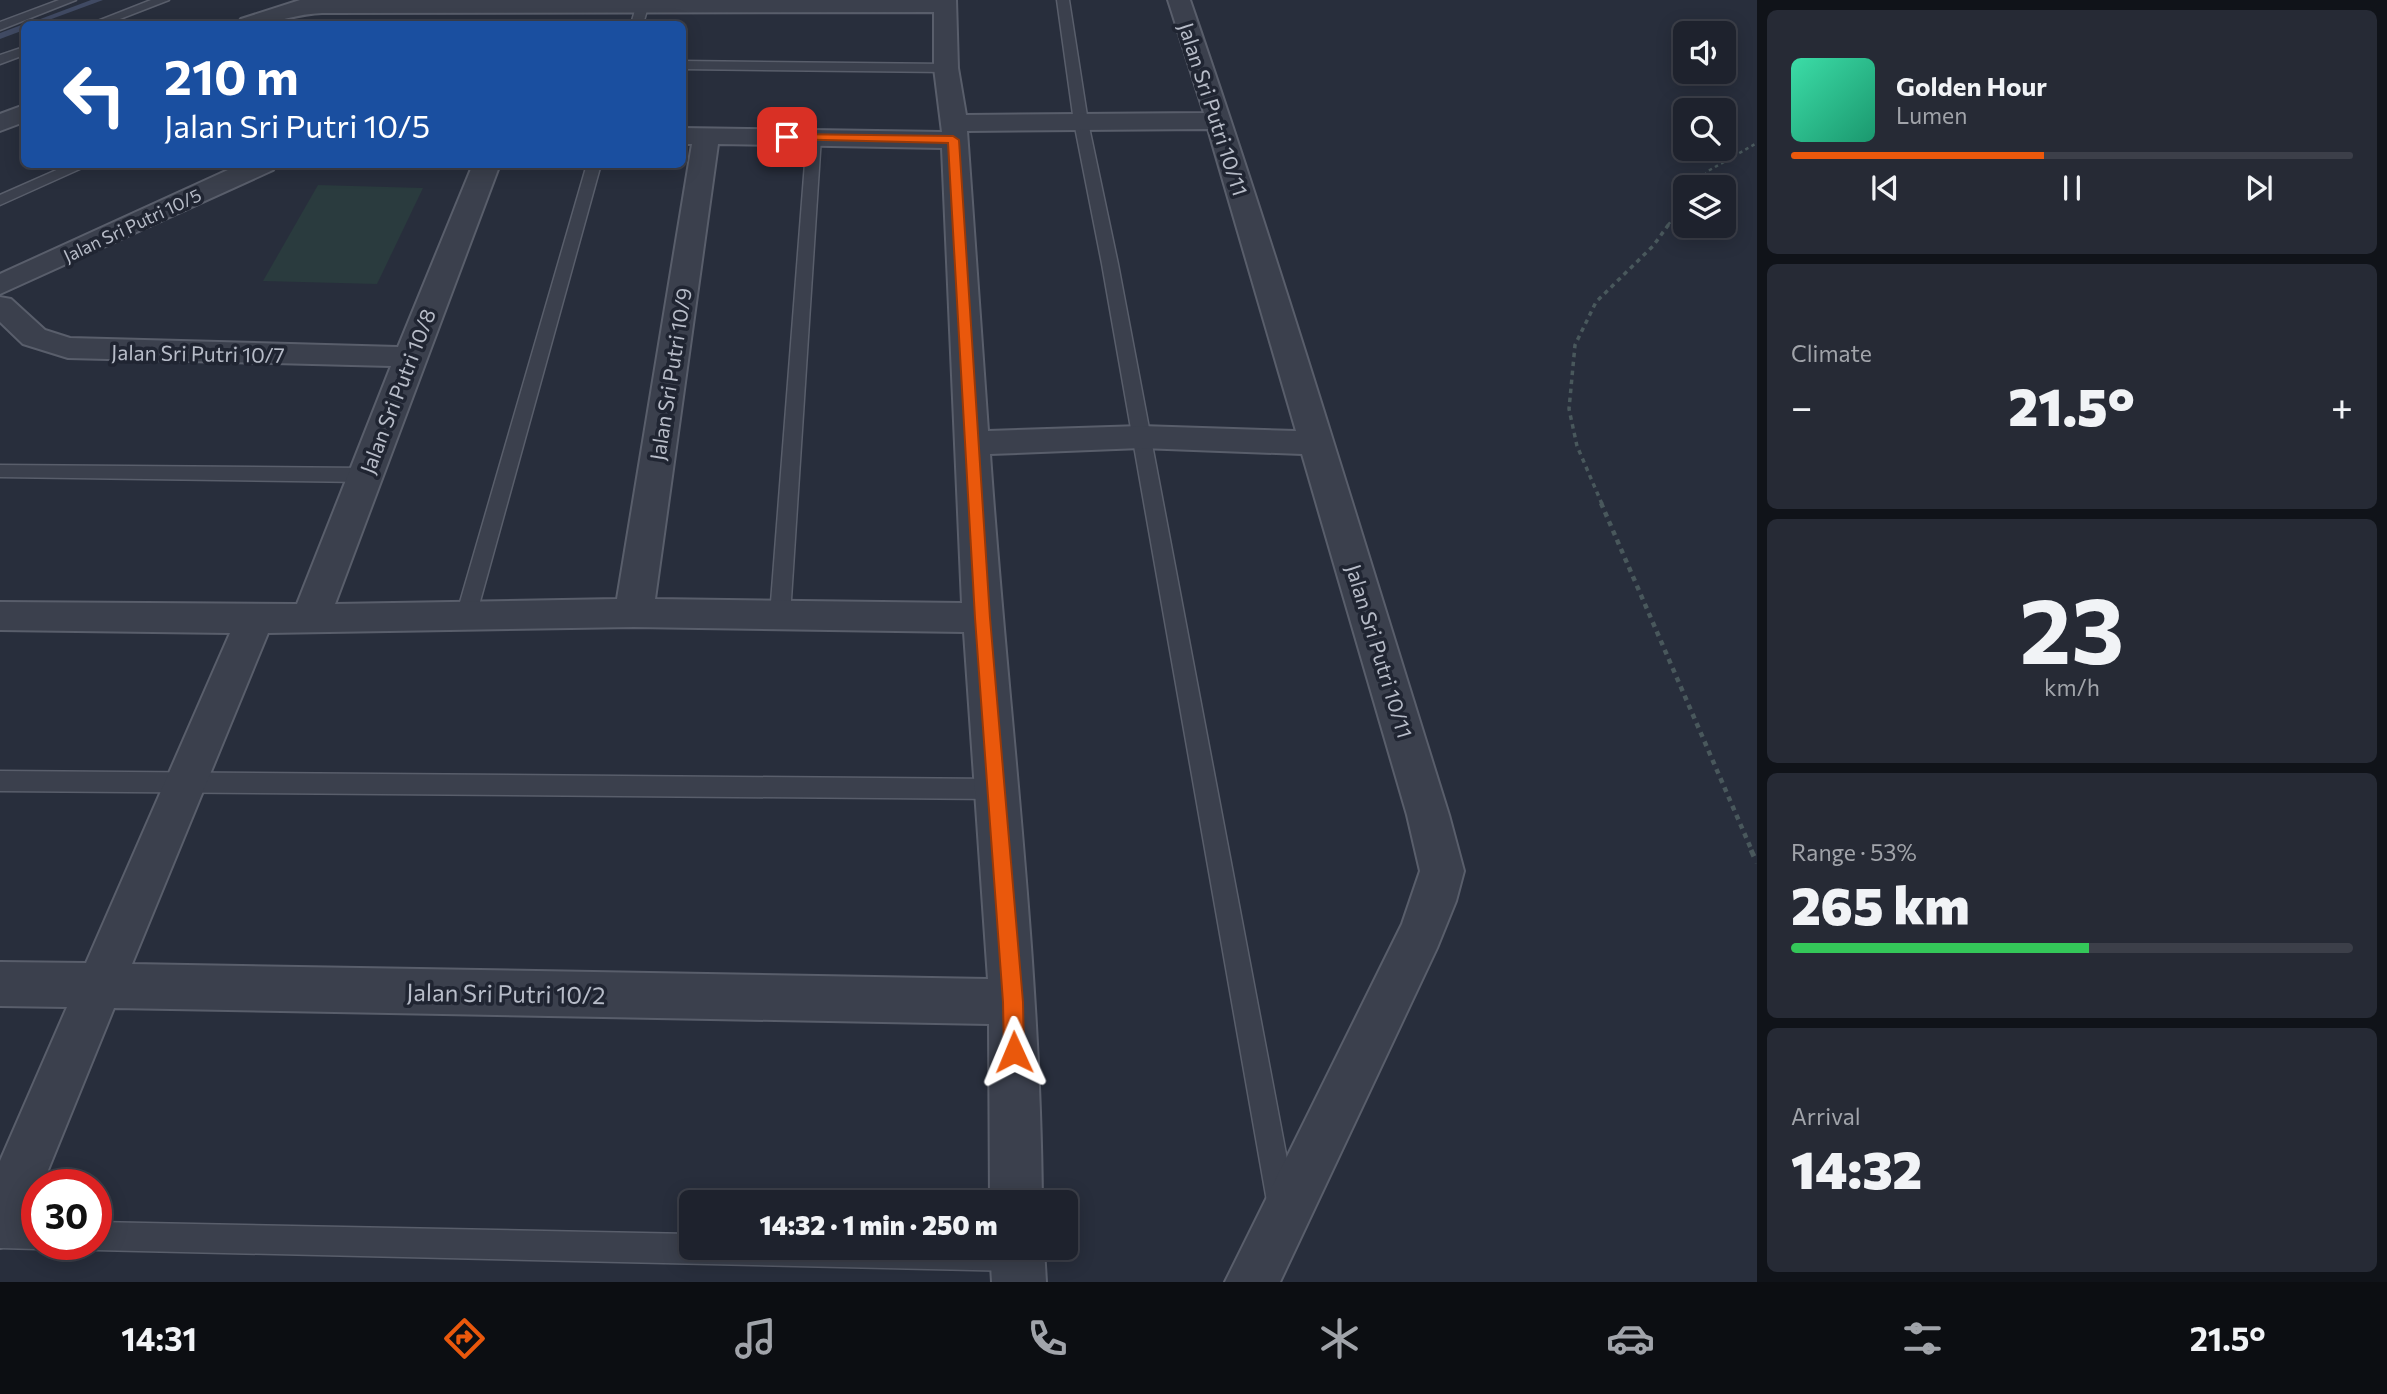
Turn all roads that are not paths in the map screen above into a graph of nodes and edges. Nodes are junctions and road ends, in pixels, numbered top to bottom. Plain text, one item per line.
1 (70, 0) edge
2 (163, 0) edge
3 (1063, 0) edge
4 (1179, 0) edge
5 (945, 2) edge
6 (296, 4) edge
7 (641, 10) edge
8 (104, 21) edge
9 (256, 21) edge
10 (0, 26) edge
11 (21, 52) edge
12 (0, 60) edge
13 (686, 65) edge
14 (946, 68) junction
15 (21, 114) edge
16 (1219, 121) junction
17 (1081, 122) junction
18 (0, 123) edge
19 (953, 131) junction
20 (694, 136) edge
21 (814, 137) junction
22 (75, 168) edge
23 (255, 168) edge
24 (485, 168) edge
25 (593, 168) edge
26 (0, 200) edge
27 (0, 285) edge
28 (0, 306) edge
29 (410, 357) junction
30 (1141, 437) junction
31 (971, 443) junction
32 (1317, 443) junction
33 (0, 471) edge
34 (365, 475) junction
35 (634, 613) junction
36 (780, 615) junction
37 (0, 616) edge
38 (466, 616) junction
39 (256, 617) junction
40 (310, 618) junction
41 (982, 618) junction
42 (0, 781) edge
43 (185, 783) junction
44 (997, 789) junction
45 (0, 984) edge
46 (99, 985) junction
47 (1013, 1002) junction
48 (1016, 1190) edge
49 (1283, 1216) junction
50 (0, 1222) edge
51 (0, 1234) edge
52 (21, 1235) edge
53 (112, 1236) edge
54 (1017, 1262) edge
55 (1252, 1282) edge

1 - 10 lane
2 - 8 lane
3 - 17 lane
4 - 16 street, Jalan Sri Putri 10/11
5 - 7 street
5 - 14 street
6 - 7 street
6 - 9 street
11 - 12 lane
13 - 14 lane
14 - 19 street
15 - 18 street
16 - 17 street
16 - 32 street, Jalan Sri Putri 10/11
17 - 19 street
17 - 30 lane
19 - 21 street
19 - 31 street
20 - 21 street
20 - 35 street, Jalan Sri Putri 10/9
21 - 36 lane
22 - 26 lane
23 - 27 street, Jalan Sri Putri 10/5
24 - 29 street, Jalan Sri Putri 10/8
25 - 38 lane
28 - 29 street, Jalan Sri Putri 10/7
29 - 34 street, Jalan Sri Putri 10/8
30 - 31 street
30 - 32 street
30 - 49 lane
31 - 41 street
32 - 49 street, Jalan Sri Putri 10/11
33 - 34 lane
34 - 40 street, Jalan Sri Putri 10/8
35 - 36 street
35 - 38 street
36 - 41 street
37 - 39 street
38 - 40 street
39 - 40 street
39 - 43 street
41 - 44 street
42 - 43 lane
43 - 44 lane
43 - 46 street
44 - 47 street
45 - 46 street, Jalan Sri Putri 10/2
46 - 47 street, Jalan Sri Putri 10/2
46 - 50 street
47 - 48 street
49 - 55 street, Jalan Sri Putri 10/11
51 - 52 lane
53 - 54 lane

